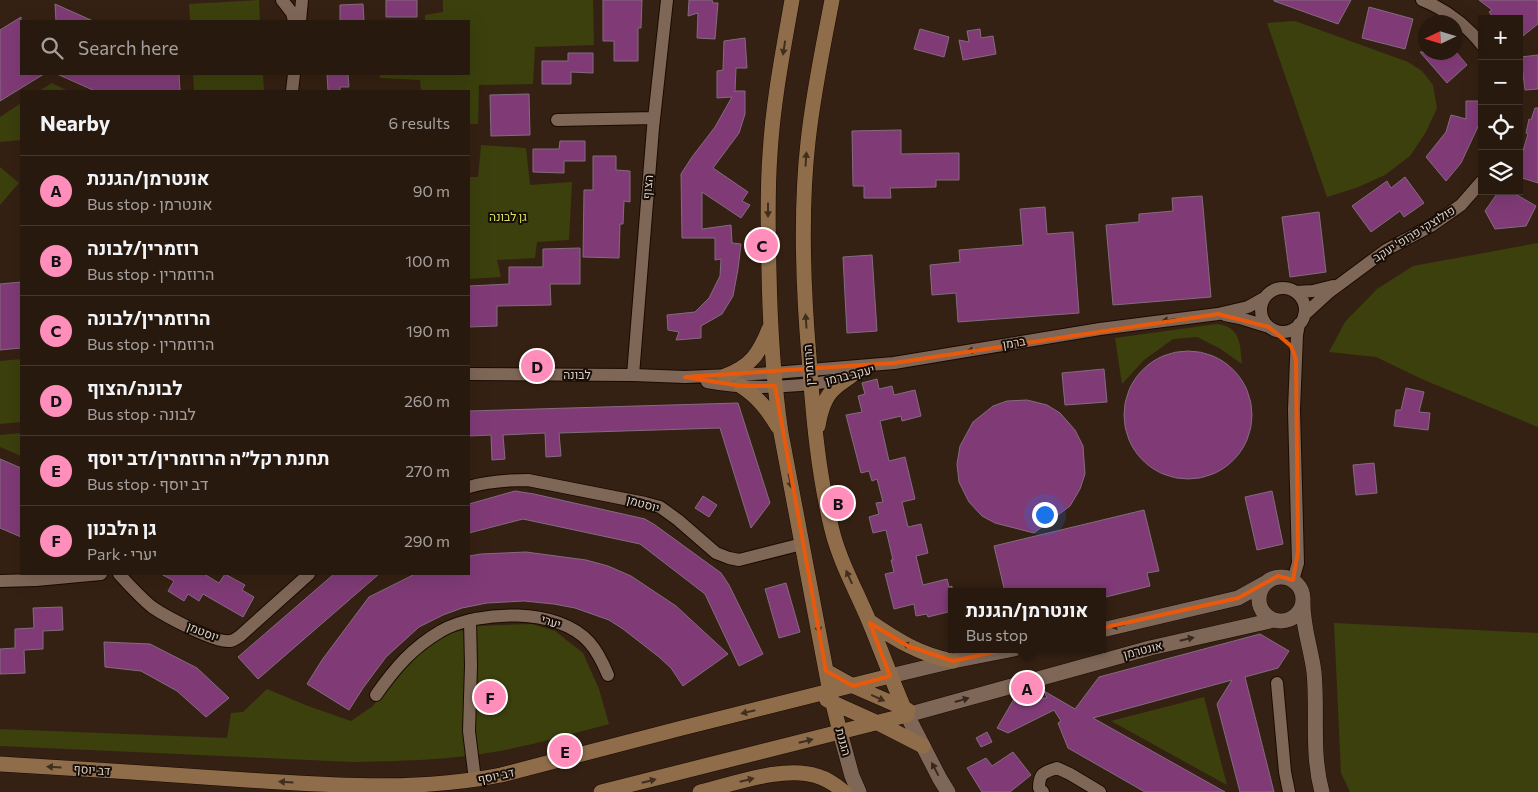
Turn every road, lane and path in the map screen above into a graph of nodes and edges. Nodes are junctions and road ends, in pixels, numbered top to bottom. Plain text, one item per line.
1 (282, 0) edge
2 (302, 0) edge
3 (667, 0) edge
4 (792, 0) edge
5 (832, 0) edge
6 (1422, 0) edge
7 (294, 20) edge
8 (300, 20) edge
9 (1478, 41) edge
10 (294, 75) edge
11 (292, 90) edge
12 (654, 118) junction
13 (557, 120) dead end
14 (1478, 186) edge
15 (1342, 282) junction
16 (1296, 292) junction
17 (1264, 298) junction
18 (1218, 314) junction
19 (1302, 320) junction
20 (770, 325) junction
21 (1272, 328) junction
22 (1296, 359) junction
23 (894, 363) junction
24 (470, 374) edge
25 (633, 375) junction
26 (725, 376) junction
27 (851, 376) junction
28 (810, 377) junction
29 (685, 378) junction
30 (774, 379) junction
31 (741, 386) junction
32 (781, 433) junction
33 (816, 445) junction
34 (470, 487) edge
35 (802, 544) junction
36 (90, 575) edge
37 (120, 575) edge
38 (308, 575) edge
39 (1293, 580) junction
40 (0, 581) edge
41 (1265, 583) junction
42 (1303, 600) junction
43 (470, 620) junction
44 (869, 621) junction
45 (1279, 621) junction
46 (1106, 629) edge
47 (994, 653) edge
48 (1311, 655) junction
49 (953, 661) junction
50 (826, 670) junction
51 (608, 675) dead end
52 (890, 676) junction
53 (1277, 683) dead end
54 (853, 686) junction
55 (376, 695) dead end
56 (832, 697) junction
57 (909, 712) junction
58 (878, 723) junction
59 (840, 732) junction
60 (922, 746) junction
61 (0, 764) edge
62 (475, 780) junction
63 (601, 792) edge
64 (700, 792) edge
65 (844, 792) edge
66 (859, 792) edge
67 (948, 792) edge
68 (1042, 792) edge
69 (1100, 792) edge
70 (1290, 792) edge
71 (1322, 792) edge

1 - 7 street
2 - 8 street
3 - 12 street, הצוף
4 -> 20 main road
28 -> 5 main road, הרוזמרין
6 - 9 street
10 - 11 street
12 - 13 street
12 - 25 street, הצוף
14 - 15 street, פולוצקי פרופ' יעקב
15 - 16 street
15 - 19 street, פולוצקי פרופ' יעקב
16 - 17 street
16 - 19 street
17 - 18 street
17 - 21 street
18 - 21 street
18 -> 23 street, ברמן
19 - 21 street
19 - 22 street
20 - 26 main road
20 - 30 main road
21 - 22 street
22 - 39 street
23 - 27 street, יעקב ברמן
23 - 28 street, ברמן
24 - 25 street, לבונה
25 - 29 street, לבונה
26 - 29 street, לבונה
26 - 30 street, לבונה
27 - 28 street, יעקב ברמן
27 - 33 main road
28 - 30 street, לבונה
28 - 33 main road, הרוזמרין
29 - 31 street, לבונה
30 - 31 street, לבונה
30 - 32 main road
31 - 32 main road
32 -> 35 main road
44 -> 33 main road, הרוזמרין
34 - 35 street, יוסטמן
35 -> 50 main road
36 - 40 street
37 - 38 street, יוסטמן
39 - 41 street
39 - 42 street
41 - 45 street
41 -> 46 street
42 - 45 street
42 - 48 street
43 - 51 street, יערי
43 - 55 street, יערי
43 - 62 street
49 -> 44 main road
44 - 52 main road, הרוזמרין
45 - 48 street
57 -> 45 street, אונטרמן
47 - 49 street
48 - 71 street
49 - 52 street
50 - 54 main road
50 - 56 main road
52 - 54 main road, דב יוסף
52 - 57 main road, הרוזמרין
53 - 70 street
54 - 56 main road, דב יוסף
54 -> 57 main road
56 - 58 main road
56 - 59 main road, הגננת
56 -> 62 main road, דב יוסף
57 - 58 main road, אונטרמן
57 - 60 street
58 - 59 main road, אונטרמן
58 - 60 main road
63 -> 59 main road
59 - 66 street, הגננת
67 -> 60 street
62 -> 61 main road, דב יוסף
64 -> 65 main road
68 - 69 street

